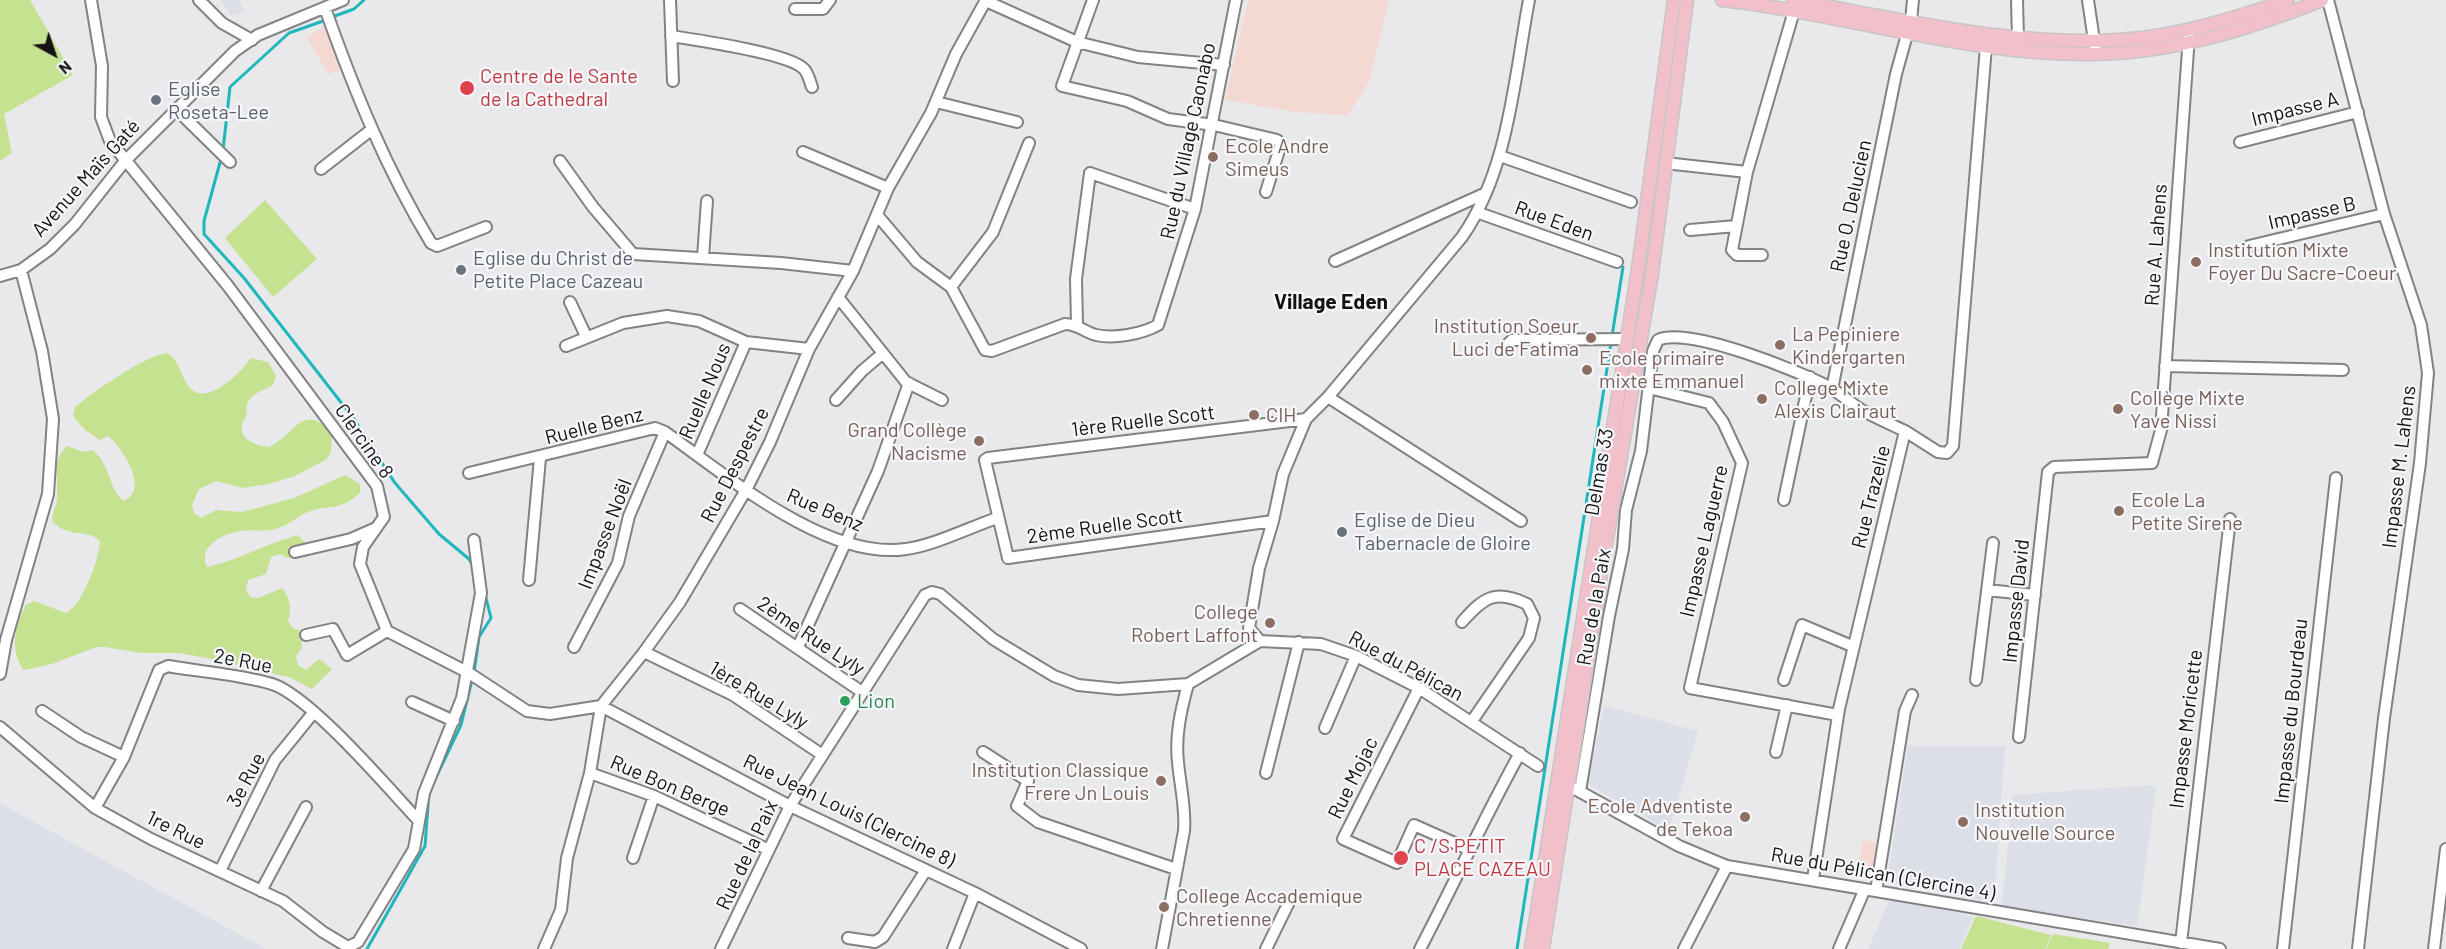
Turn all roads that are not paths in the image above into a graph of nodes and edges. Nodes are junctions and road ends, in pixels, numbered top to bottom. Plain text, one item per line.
1 (91, 0) edge
2 (199, 0) edge
3 (343, 0) edge
4 (670, 0) edge
5 (830, 0) edge
6 (1093, 0) edge
7 (1236, 0) edge
8 (1529, 0) edge
9 (1674, 0) edge
10 (1686, 0) edge
11 (1722, 0) edge
12 (1913, 0) edge
13 (2017, 0) edge
14 (2088, 0) edge
15 (2287, 0) edge
16 (2322, 0) edge
17 (2328, 0) edge
18 (986, 1) edge
19 (2267, 3) edge
20 (1793, 6) edge
21 (795, 9) dead end
22 (326, 11) junction
23 (1909, 26) junction
24 (2190, 30) junction
25 (671, 36) junction
26 (2018, 38) junction
27 (252, 40) junction
28 (2093, 41) junction
29 (1077, 42) junction
30 (2189, 44) junction
31 (1986, 47) junction
32 (2096, 54) junction
33 (1224, 65) junction
34 (673, 81) dead end
35 (812, 87) dead end
36 (936, 102) junction
37 (176, 109) junction
38 (2358, 112) junction
39 (1017, 123) dead end
40 (1214, 124) junction
41 (371, 130) junction
42 (1029, 142) dead end
43 (2240, 142) dead end
44 (803, 152) dead end
45 (1500, 156) junction
46 (125, 161) junction
47 (560, 161) dead end
48 (230, 162) dead end
49 (1665, 163) junction
50 (321, 169) dead end
51 (1747, 172) junction
52 (888, 188) junction
53 (1266, 192) dead end
54 (1486, 193) junction
55 (707, 201) dead end
56 (1631, 202) dead end
57 (1195, 209) junction
58 (1479, 213) junction
59 (2384, 214) junction
60 (878, 216) junction
61 (1736, 226) junction
62 (486, 227) dead end
63 (1690, 230) dead end
64 (2248, 246) dead end
65 (1761, 255) dead end
66 (703, 257) junction
67 (1335, 261) dead end
68 (1617, 262) dead end
69 (21, 270) junction
70 (853, 271) junction
71 (0, 276) edge
72 (951, 287) junction
73 (838, 297) junction
74 (570, 302) dead end
75 (1077, 324) junction
76 (586, 336) junction
77 (1626, 339) junction
78 (746, 342) junction
79 (566, 346) dead end
80 (809, 349) junction
81 (1502, 350) dead end
82 (882, 354) junction
83 (2165, 366) junction
84 (2343, 370) dead end
85 (1810, 377) junction
86 (909, 383) junction
87 (1649, 388) junction
88 (1832, 389) junction
89 (1328, 397) junction
90 (836, 400) dead end
91 (942, 400) dead end
92 (1306, 419) junction
93 (1905, 431) junction
94 (665, 432) junction
95 (697, 455) junction
96 (540, 458) junction
97 (986, 459) joint
98 (2050, 469) joint
99 (469, 473) dead end
100 (2336, 478) dead end
101 (746, 490) junction
102 (1784, 500) dead end
103 (997, 518) junction
104 (2230, 519) dead end
105 (1521, 520) dead end
106 (1273, 521) junction
107 (379, 526) junction
108 (474, 540) dead end
109 (847, 543) junction
110 (1993, 543) dead end
111 (295, 552) dead end
112 (529, 580) dead end
113 (1987, 590) junction
114 (2035, 595) junction
115 (740, 609) dead end
116 (1462, 622) dead end
117 (387, 631) junction
118 (306, 635) dead end
119 (1260, 641) junction
120 (1299, 642) junction
121 (1852, 646) junction
122 (574, 647) dead end
123 (798, 647) junction
124 (644, 652) junction
125 (1356, 656) junction
126 (0, 674) edge
127 (471, 674) junction
128 (1784, 680) dead end
129 (1976, 680) dead end
130 (1188, 684) junction
131 (1419, 688) junction
132 (862, 692) junction
133 (1912, 695) dead end
134 (412, 702) dead end
135 (1787, 705) junction
136 (601, 706) junction
137 (42, 711) dead end
138 (314, 712) junction
139 (1838, 716) junction
140 (454, 721) junction
141 (1472, 721) junction
142 (0, 727) edge
143 (1325, 728) dead end
144 (2019, 737) dead end
145 (983, 752) dead end
146 (1776, 752) dead end
147 (1520, 753) junction
148 (821, 754) junction
149 (124, 757) junction
150 (1538, 766) dead end
151 (591, 773) junction
152 (1266, 773) dead end
153 (1569, 785) junction
154 (654, 796) junction
155 (789, 806) junction
156 (306, 807) dead end
157 (95, 808) junction
158 (419, 821) junction
159 (767, 849) junction
160 (1468, 849) junction
161 (2446, 849) edge
162 (633, 858) dead end
163 (1726, 866) junction
164 (1176, 869) junction
165 (926, 870) junction
166 (220, 871) junction
167 (1813, 879) junction
168 (261, 891) junction
169 (1864, 891) junction
170 (1876, 891) junction
171 (975, 893) junction
172 (1290, 900) dead end
173 (848, 938) dead end
174 (2181, 943) junction
175 (544, 949) edge
176 (721, 949) edge
177 (953, 949) edge
178 (1081, 949) edge
179 (1162, 949) edge
180 (1266, 949) edge
181 (1420, 949) edge
182 (1531, 949) edge
183 (1543, 949) edge
184 (1684, 949) edge
185 (1839, 949) edge
186 (2220, 949) edge
187 (2283, 949) edge
188 (2358, 949) edge
189 (2434, 949) edge

1 - 46 street, Clercine 8
2 - 27 street
3 - 22 street, Avenue Maïs Gaté
4 - 25 street
5 - 21 street
6 - 29 street
7 - 33 street, Rue du Village Caonabo
8 - 45 street
9 - 77 main road, Delmas 33
10 - 49 main road, Delmas 33
11 - 20 main road
12 - 23 street, Rue O. Delucien
13 - 26 street
14 - 28 street
15 - 19 main road
16 - 30 main road
17 - 38 street, Impasse M. Lahens
18 - 29 street
18 - 36 street, Rue Despestre
19 - 24 main road
20 - 23 main road
20 - 51 street
22 - 27 street, Avenue Maïs Gaté
22 - 41 street
23 - 26 main road
23 - 31 main road
23 - 88 street, Rue O. Delucien
24 - 28 main road
24 - 30 street, Rue A. Lahens
25 - 34 street
25 - 35 street
26 - 28 main road
27 - 37 street, Avenue Maïs Gaté
28 - 32 street
29 - 33 street
29 - 40 street
30 - 32 main road
30 - 83 street, Rue A. Lahens
31 - 32 main road
31 - 93 street, Rue Trazelie
33 - 40 street, Rue du Village Caonabo
36 - 39 street
36 - 52 street, Rue Despestre
37 - 46 street, Avenue Maïs Gaté
37 - 48 street
38 - 43 street, Impasse A
38 - 59 street, Impasse M. Lahens
40 - 53 street
40 - 57 street, Rue du Village Caonabo
41 - 50 street
41 - 62 street
42 - 72 street
44 - 52 street
45 - 54 street
45 - 56 street
46 - 69 street, Avenue Maïs Gaté
46 - 107 street, Clercine 8
47 - 66 street
49 - 51 street
49 - 153 main road, Delmas 33
51 - 61 street
52 - 60 street, Rue Despestre
54 - 58 street
54 - 67 street
55 - 66 street
57 - 75 street, Rue du Village Caonabo
57 - 75 street
58 - 68 street, Rue Eden
58 - 89 street
59 - 64 street, Impasse B
59 - 188 street, Impasse M. Lahens
60 - 70 street, Rue Despestre
60 - 72 street
61 - 63 street
61 - 65 street
66 - 70 street
69 - 71 street, Avenue Maïs Gaté
69 - 126 street
70 - 73 street, Rue Despestre
72 - 75 street
73 - 80 street, Rue Despestre
73 - 82 street
74 - 76 street
76 - 78 street
76 - 79 street
77 - 81 street
77 - 153 main road, Delmas 33
78 - 80 street
78 - 95 street, Ruelle Nous
80 - 101 street, Rue Despestre
82 - 86 street
82 - 90 street
83 - 84 street
83 - 98 street, Rue A. Lahens
85 - 87 street, Rue de la Paix
85 - 88 street, Rue de la Paix
85 - 102 street
86 - 91 street
86 - 109 street
87 - 135 street, Impasse Laguerre
87 - 153 street, Rue de la Paix
88 - 93 street, Rue de la Paix
89 - 92 street
89 - 105 street
92 - 97 street, 1ère Ruelle Scott
92 - 106 street
93 - 121 street, Rue Trazelie
94 - 95 street, Ruelle Benz
94 - 96 street, Ruelle Benz
94 - 122 street, Impasse Noël
95 - 101 street, Ruelle Benz
96 - 99 street, Ruelle Benz
96 - 112 street
97 - 103 street, 2ème Ruelle Scott
98 - 114 street, Impasse David
100 - 187 street, Impasse du Bourdeau
101 - 109 street, Rue Benz
101 - 124 street, Rue Despestre
103 - 106 street, 2ème Ruelle Scott
103 - 109 street, Rue Benz
104 - 174 street, Impasse Moricette
106 - 119 street
107 - 111 street
107 - 117 street
108 - 127 street
109 - 123 street
110 - 113 street
113 - 114 street
113 - 129 street
114 - 144 street, Impasse David
115 - 123 street, 2ème Rue Lyly
116 - 141 street
117 - 118 street
117 - 127 street
119 - 120 street, Rue du Pélican
119 - 130 street
120 - 125 street, Rue du Pélican
120 - 152 street
121 - 128 street
121 - 139 street, Rue Trazelie
123 - 132 street, 2ème Rue Lyly
124 - 136 street, Rue Despestre
124 - 148 street, 1ère Rue Lyly
125 - 131 street, Rue du Pélican
125 - 143 street
127 - 136 street
127 - 140 street
130 - 132 street, Rue de la Paix
130 - 164 street
131 - 141 street, Rue du Pélican
131 - 160 street, Rue Mojac
132 - 148 street, Rue de la Paix
133 - 170 street
134 - 140 street
135 - 139 street
135 - 146 street
136 - 151 street
136 - 155 street, Rue Jean Louis (Clercine 8)
137 - 149 street
138 - 149 street, 2e Rue
138 - 158 street, 2e Rue
138 - 166 street, 3e Rue
139 - 167 street, Rue Trazelie
140 - 158 street
141 - 147 street, Rue du Pélican
142 - 157 street, 1re Rue
145 - 164 street
147 - 150 street, Rue du Pélican
147 - 160 street
148 - 155 street, Rue de la Paix
149 - 157 street, 2e Rue
151 - 154 street, Rue Bon Berge
151 - 175 street
153 - 163 street, Rue du Pélican (Clercine 4)
153 - 182 main road, Delmas 33
153 - 183 main road, Delmas 33
154 - 159 street, Rue Bon Berge
154 - 162 street
155 - 159 street, Rue de la Paix
155 - 165 street, Rue Jean Louis (Clercine 8)
156 - 168 street
157 - 166 street, 1re Rue
158 - 168 street, 1re Rue
159 - 176 street, Rue de la Paix
160 - 181 street
161 - 189 street
163 - 167 street, Rue du Pélican (Clercine 4)
163 - 184 street
164 - 179 street
165 - 171 street, Rue Jean Louis (Clercine 8)
165 - 173 street
166 - 168 street, 1re Rue
167 - 169 street, Rue du Pélican (Clercine 4)
169 - 170 street, Rue du Pélican (Clercine 4)
169 - 185 street
170 - 174 street, Rue du Pélican (Clercine 4)
171 - 177 street
171 - 178 street, Rue Jean Louis (Clercine 8)
172 - 180 street
174 - 186 street, Rue du Pélican (Clercine 4)

